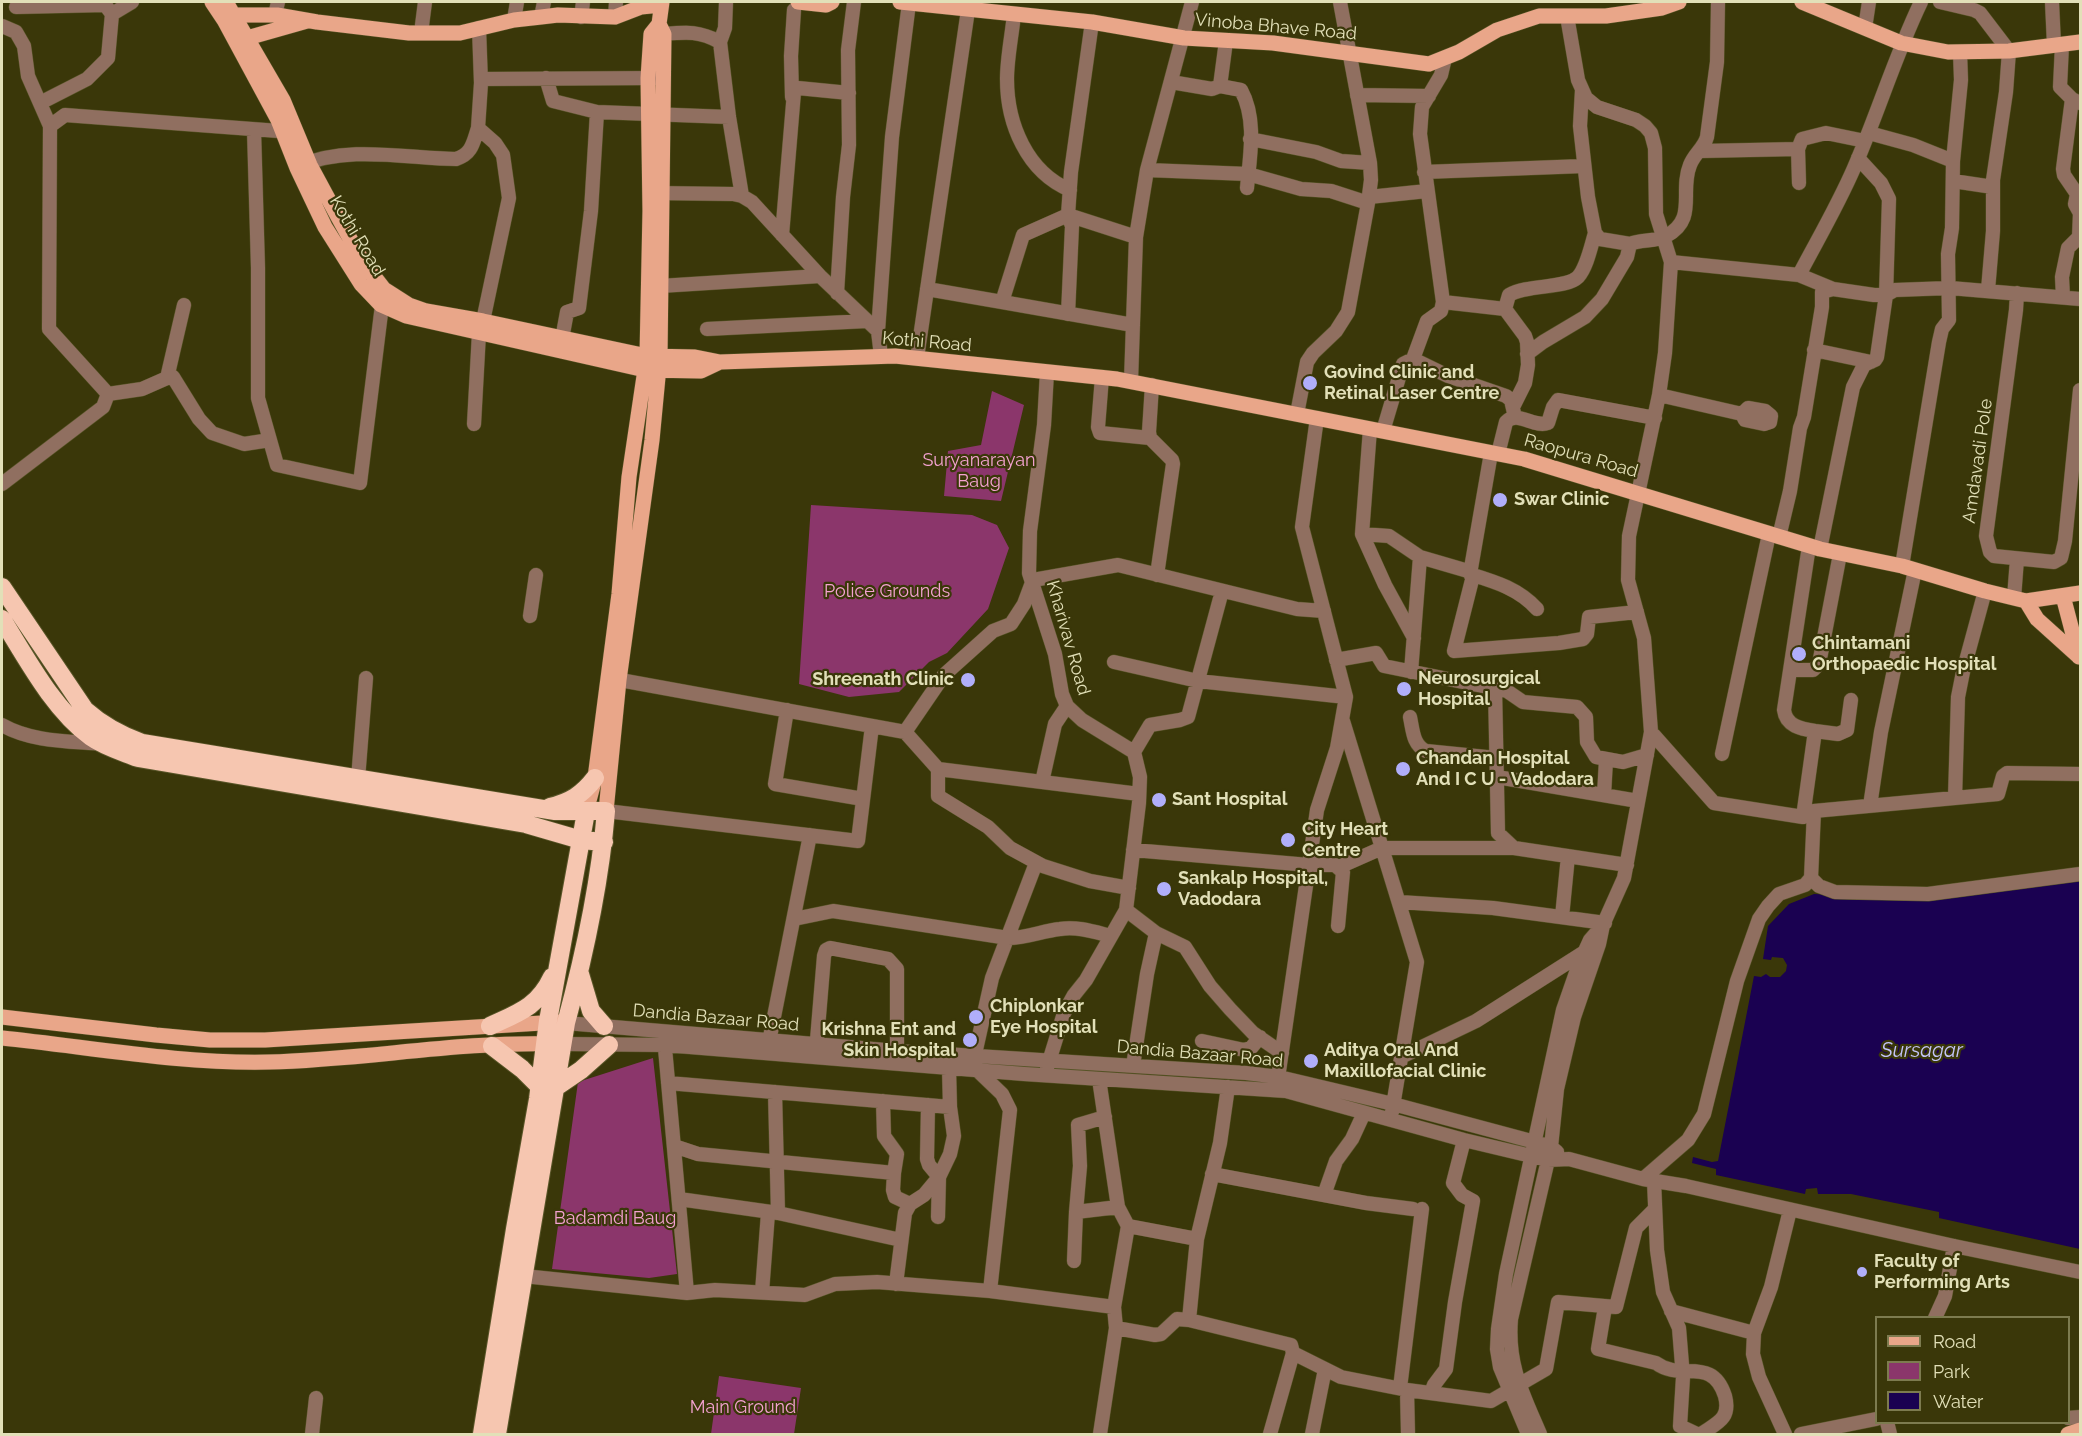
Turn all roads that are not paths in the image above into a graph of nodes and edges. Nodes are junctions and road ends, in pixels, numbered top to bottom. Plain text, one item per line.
1 (132, 2) edge
2 (212, 2) edge
3 (226, 2) edge
4 (425, 2) edge
5 (517, 2) edge
6 (726, 2) edge
7 (832, 2) edge
8 (854, 2) edge
9 (905, 2) edge
10 (1192, 2) edge
11 (1340, 2) edge
12 (1679, 2) edge
13 (1718, 2) edge
14 (1802, 2) edge
15 (1869, 2) edge
16 (1921, 2) edge
17 (1940, 2) edge
18 (2052, 2) edge
19 (796, 6) edge
20 (16, 7) dead end
21 (107, 7) edge
22 (992, 7) edge
23 (276, 8) edge
24 (542, 9) edge
25 (582, 9) edge
26 (1567, 9) edge
27 (968, 10) junction
28 (619, 11) edge
29 (1014, 14) junction
30 (661, 16) edge
31 (230, 17) junction
32 (310, 20) junction
33 (514, 20) junction
34 (1092, 22) junction
35 (2, 27) edge
36 (478, 28) junction
37 (1865, 28) junction
38 (421, 33) junction
39 (1184, 38) junction
40 (242, 40) junction
41 (1226, 40) junction
42 (720, 42) junction
43 (2080, 42) edge
44 (1901, 43) junction
45 (2058, 45) junction
46 (2010, 51) junction
47 (1960, 52) junction
48 (1350, 53) junction
49 (1445, 57) junction
50 (546, 78) junction
51 (656, 78) junction
52 (481, 79) junction
53 (1171, 82) junction
54 (1220, 86) junction
55 (1582, 90) junction
56 (849, 93) junction
57 (1357, 95) junction
58 (1429, 96) junction
59 (792, 100) junction
60 (2076, 101) edge
61 (40, 103) junction
62 (597, 112) junction
63 (656, 113) junction
64 (729, 117) junction
65 (50, 126) junction
66 (478, 128) junction
67 (254, 130) junction
68 (290, 132) junction
69 (1867, 137) junction
70 (1250, 139) junction
71 (1798, 149) junction
72 (1701, 151) junction
73 (1858, 158) junction
74 (1953, 161) junction
75 (1370, 163) junction
76 (303, 165) junction
77 (1584, 166) junction
78 (1147, 170) junction
79 (1424, 172) junction
80 (1247, 181) junction
81 (1953, 181) junction
82 (1799, 183) dead end
83 (1993, 187) junction
84 (1070, 190) junction
85 (1427, 190) junction
86 (656, 193) junction
87 (742, 196) junction
88 (1368, 200) junction
89 (2078, 207) edge
90 (1068, 215) junction
91 (1595, 233) junction
92 (782, 235) junction
93 (1136, 237) junction
94 (1664, 238) junction
95 (1630, 244) junction
96 (1671, 262) junction
97 (1799, 275) junction
98 (820, 276) junction
99 (660, 286) junction
100 (1950, 288) junction
101 (384, 289) junction
102 (927, 289) junction
103 (1833, 289) junction
104 (1988, 290) junction
105 (837, 292) junction
106 (2017, 293) junction
107 (1886, 295) junction
108 (2063, 297) junction
109 (2080, 299) edge
110 (1002, 302) junction
111 (1443, 302) junction
112 (184, 305) dead end
113 (381, 305) junction
114 (1505, 309) junction
115 (1068, 315) junction
116 (867, 321) junction
117 (1132, 325) junction
118 (481, 327) junction
119 (707, 329) dead end
120 (878, 331) junction
121 (562, 339) junction
122 (1814, 350) junction
123 (1527, 354) junction
124 (881, 356) junction
125 (917, 358) junction
126 (1413, 359) junction
127 (1870, 362) junction
128 (653, 363) junction
129 (1047, 372) junction
130 (1102, 377) junction
131 (167, 378) junction
132 (1131, 381) junction
133 (1152, 386) junction
134 (2080, 390) edge
135 (108, 394) junction
136 (1659, 395) junction
137 (1514, 412) junction
138 (1297, 414) junction
139 (1742, 414) dead end
140 (1317, 418) junction
141 (1655, 418) junction
142 (474, 424) dead end
143 (1377, 430) junction
144 (1150, 438) junction
145 (270, 440) junction
146 (1494, 453) junction
147 (2, 484) edge
148 (1638, 492) junction
149 (1362, 534) junction
150 (1774, 536) junction
151 (1814, 548) junction
152 (1840, 554) junction
153 (1420, 557) junction
154 (2017, 559) junction
155 (1909, 568) junction
156 (1470, 574) junction
157 (536, 575) dead end
158 (1157, 575) junction
159 (1033, 580) junction
160 (2, 586) edge
161 (1222, 591) junction
162 (1985, 591) junction
163 (2080, 593) edge
164 (2063, 596) junction
165 (2020, 600) junction
166 (1537, 609) dead end
167 (1323, 610) junction
168 (1637, 612) junction
169 (530, 616) dead end
170 (2, 619) edge
171 (1414, 638) junction
172 (2079, 657) edge
173 (1336, 660) junction
174 (1114, 662) dead end
175 (1790, 670) junction
176 (1411, 672) junction
177 (366, 678) dead end
178 (613, 679) junction
179 (1198, 681) junction
180 (1495, 688) junction
181 (1346, 698) junction
182 (1851, 700) dead end
183 (1067, 706) junction
184 (787, 710) junction
185 (1410, 717) dead end
186 (1342, 719) junction
187 (2, 725) edge
188 (872, 726) junction
189 (1815, 731) junction
190 (905, 732) junction
191 (1651, 732) junction
192 (121, 736) junction
193 (104, 744) junction
194 (1134, 752) junction
195 (1722, 754) dead end
196 (1647, 755) junction
197 (1496, 758) junction
198 (1606, 760) junction
199 (938, 769) junction
200 (2080, 774) edge
201 (1497, 777) junction
202 (595, 778) junction
203 (358, 779) junction
204 (1042, 782) junction
205 (1139, 794) junction
206 (1604, 795) junction
207 (1954, 798) junction
208 (863, 799) junction
209 (1638, 801) junction
210 (1870, 806) junction
211 (533, 808) junction
212 (606, 811) junction
213 (586, 812) junction
214 (1808, 814) junction
215 (810, 835) junction
216 (581, 840) junction
217 (604, 842) junction
218 (1382, 848) junction
219 (1514, 848) junction
220 (1133, 850) junction
221 (1568, 856) junction
222 (1036, 863) junction
223 (1309, 865) junction
224 (1627, 865) junction
225 (1339, 867) junction
226 (2080, 874) edge
227 (1811, 878) junction
228 (1129, 888) junction
229 (1399, 902) junction
230 (1126, 910) junction
231 (1562, 917) junction
232 (794, 919) junction
233 (1604, 924) junction
234 (1338, 926) dead end
235 (1156, 933) junction
236 (1111, 936) junction
237 (1008, 938) junction
238 (1590, 952) junction
239 (558, 962) junction
240 (579, 974) junction
241 (2, 1017) edge
242 (557, 1022) junction
243 (490, 1026) junction
244 (604, 1026) junction
245 (1260, 1037) junction
246 (2, 1038) edge
247 (664, 1039) junction
248 (1202, 1041) dead end
249 (770, 1042) junction
250 (544, 1044) junction
251 (563, 1044) junction
252 (609, 1045) junction
253 (492, 1046) junction
254 (816, 1051) junction
255 (897, 1052) junction
256 (1282, 1053) junction
257 (1401, 1058) junction
258 (1049, 1061) junction
259 (974, 1066) junction
260 (1133, 1066) junction
261 (949, 1068) junction
262 (1045, 1076) junction
263 (1099, 1079) junction
264 (668, 1083) junction
265 (1278, 1084) junction
266 (548, 1086) junction
267 (1228, 1087) junction
268 (775, 1092) junction
269 (883, 1101) junction
270 (1393, 1104) junction
271 (928, 1105) junction
272 (950, 1107) junction
273 (1364, 1113) junction
274 (1105, 1118) junction
275 (1390, 1120) junction
276 (1464, 1140) junction
277 (674, 1146) junction
278 (1534, 1149) junction
279 (1549, 1154) junction
280 (778, 1161) junction
281 (894, 1173) junction
282 (1212, 1174) junction
283 (939, 1177) junction
284 (1648, 1180) junction
285 (1324, 1195) junction
286 (679, 1199) junction
287 (910, 1204) junction
288 (1118, 1207) junction
289 (1655, 1209) junction
290 (1790, 1210) junction
291 (1076, 1212) junction
292 (773, 1213) junction
293 (938, 1217) dead end
294 (1128, 1226) junction
295 (1197, 1239) junction
296 (901, 1240) junction
297 (1954, 1246) junction
298 (1074, 1261) dead end
299 (2080, 1272) edge
300 (516, 1275) junction
301 (896, 1284) junction
302 (990, 1291) junction
303 (762, 1292) junction
304 (687, 1293) junction
305 (1114, 1307) junction
306 (1605, 1307) junction
307 (1671, 1311) junction
308 (1936, 1316) edge
309 (1188, 1320) junction
310 (1116, 1328) junction
311 (1754, 1332) junction
312 (1293, 1353) junction
313 (1325, 1369) junction
314 (1682, 1371) junction
315 (1514, 1388) junction
316 (1404, 1389) junction
317 (1431, 1393) junction
318 (316, 1398) dead end
319 (1875, 1419) edge
320 (2080, 1430) edge
321 (312, 1434) edge
322 (482, 1434) edge
323 (497, 1434) edge
324 (1100, 1434) edge
325 (1270, 1434) edge
326 (1312, 1434) edge
327 (1408, 1434) edge
328 (1528, 1434) edge
329 (1540, 1434) edge
330 (1699, 1434) edge
331 (1785, 1434) edge
332 (1801, 1434) edge
333 (2068, 1434) edge

1 - 21 street
2 - 31 main road, Kothi Road
3 - 31 main road, Kothi Road
4 - 38 street
5 - 33 street
6 - 42 street
7 - 19 main road
8 - 56 street
9 - 27 main road, Vinoba Bhave Road
9 - 120 street
10 - 39 street
11 - 48 street
12 - 26 main road, Vinoba Bhave Road
13 - 72 street
14 - 37 main road
15 - 37 street
16 - 44 street
17 - 46 street
18 - 45 street
19 - 59 street
20 - 21 street
21 - 61 street
22 - 27 main road, Vinoba Bhave Road
22 - 29 main road, Vinoba Bhave Road
23 - 31 main road
23 - 32 main road
24 - 25 main road
24 - 33 main road
25 - 28 main road
26 - 49 main road, Vinoba Bhave Road
26 - 55 street
27 - 102 street
28 - 30 main road
29 - 34 main road, Vinoba Bhave Road
29 - 84 street
30 - 42 street
30 - 51 main road
31 - 40 main road, Kothi Road
32 - 38 main road
32 - 40 main road
33 - 36 main road
34 - 39 main road, Vinoba Bhave Road
34 - 84 street
35 - 61 street
36 - 38 main road
36 - 52 street
37 - 44 main road
39 - 41 main road, Vinoba Bhave Road
39 - 53 street
40 - 68 main road, Kothi Road
41 - 48 main road, Vinoba Bhave Road
41 - 54 street
42 - 64 street
43 - 45 main road
44 - 47 main road
44 - 69 street
45 - 46 main road
45 - 60 street
46 - 47 main road
46 - 83 street
47 - 74 street
48 - 49 main road, Vinoba Bhave Road
48 - 57 street
49 - 58 street
50 - 51 street
50 - 52 street
50 - 62 street
51 - 63 main road
52 - 66 street
53 - 54 street
53 - 78 street
54 - 70 street
55 - 77 street
55 - 94 street
56 - 59 street
56 - 105 street
57 - 58 street
57 - 75 street
58 - 79 street
59 - 92 street
60 - 89 street
61 - 65 street
62 - 63 street
62 - 121 street
63 - 64 street
63 - 86 main road
64 - 87 street
65 - 67 street
65 - 135 street
66 - 76 street
66 - 118 street
67 - 68 street
67 - 145 street
68 - 76 main road, Kothi Road
69 - 71 street
69 - 73 street
69 - 74 street
70 - 75 street
70 - 80 street
71 - 72 street
71 - 82 street
72 - 94 street
73 - 97 street
73 - 107 street
74 - 81 street
75 - 88 street
76 - 101 main road, Kothi Road
76 - 113 main road, Kothi Road
77 - 79 street
77 - 91 street
78 - 80 street
78 - 93 street
79 - 85 street
80 - 88 street
81 - 83 street
81 - 100 street
83 - 104 street
84 - 90 street
85 - 88 street
85 - 111 street
86 - 87 street
86 - 99 main road
86 - 128 main road
87 - 92 street
88 - 138 street
89 - 108 street
90 - 93 street
90 - 110 street
90 - 115 street
91 - 95 street
91 - 114 street
92 - 98 street
93 - 117 street
94 - 95 street
94 - 96 street
95 - 123 street
96 - 97 street
96 - 136 street
97 - 103 street
98 - 99 street
98 - 105 street
99 - 128 main road
100 - 104 street
100 - 107 street
100 - 155 street
101 - 113 street
101 - 118 main road, Kothi Road
102 - 110 street
102 - 125 street
103 - 107 street
103 - 122 street
104 - 106 street
105 - 116 street
106 - 108 street
106 - 154 street, Amdavadi Pole
107 - 127 street
108 - 109 street
110 - 115 street
111 - 114 street
111 - 126 street
112 - 131 street
113 - 118 main road, Kothi Road
113 - 145 street
114 - 123 street
115 - 117 street
116 - 119 street
116 - 120 street
117 - 132 street
118 - 121 main road, Kothi Road
118 - 128 main road, Kothi Road
118 - 142 street
120 - 124 street
121 - 128 main road, Kothi Road
122 - 127 street
122 - 150 street
123 - 137 street
124 - 125 main road, Kothi Road
124 - 128 main road, Kothi Road
125 - 129 main road, Kothi Road
126 - 137 street
126 - 143 street
127 - 151 street
128 - 178 main road
129 - 130 main road, Kothi Road
129 - 159 street, Kharivav Road
130 - 132 main road, Kothi Road
130 - 144 street
131 - 135 street
131 - 145 street
132 - 133 main road, Raopura Road
133 - 138 main road, Raopura Road
133 - 144 street
134 - 154 street, Amdavadi Pole
135 - 147 street
136 - 139 street
136 - 141 street
137 - 141 street
137 - 146 street
138 - 140 main road, Raopura Road
140 - 143 main road, Raopura Road
140 - 167 street
141 - 148 street
143 - 146 main road, Raopura Road
143 - 149 street
144 - 158 street
146 - 148 main road, Raopura Road
146 - 156 street
148 - 150 main road, Raopura Road
148 - 168 street
149 - 153 street
149 - 171 street
150 - 151 main road, Raopura Road
150 - 195 street
151 - 152 main road, Raopura Road
151 - 175 street
152 - 155 main road, Raopura Road
152 - 175 street
153 - 156 street
153 - 171 street
154 - 165 street
155 - 162 main road, Raopura Road
155 - 210 street
156 - 166 street
156 - 168 street
157 - 169 street
158 - 159 street
158 - 161 street
159 - 183 street, Kharivav Road
159 - 190 street
160 - 192 highway
161 - 167 street
161 - 179 street
162 - 165 main road, Raopura Road
162 - 207 street
163 - 164 main road
164 - 165 main road
164 - 172 main road
165 - 172 main road
167 - 173 street
168 - 191 street
170 - 193 highway
171 - 176 street
173 - 176 street
173 - 181 street
174 - 179 street
175 - 189 street
176 - 180 street
177 - 203 street
178 - 184 street
178 - 202 main road
178 - 212 main road
179 - 181 street
179 - 194 street
180 - 197 street
180 - 198 street
181 - 186 street
182 - 189 street
183 - 194 street, Kharivav Road
183 - 204 street
184 - 188 street
184 - 208 street
185 - 197 street
186 - 218 street
186 - 223 street
187 - 193 street
188 - 190 street
188 - 208 street
189 - 214 street
190 - 199 street
191 - 196 street
191 - 214 street
192 - 193 street
192 - 203 highway
193 - 216 highway
194 - 205 street
196 - 198 street
196 - 209 street
197 - 201 street
198 - 206 street
199 - 204 street
199 - 222 street
200 - 207 street
201 - 206 street
201 - 219 street
202 - 211 highway
202 - 213 main road
203 - 211 highway
204 - 205 street
205 - 220 street
206 - 209 street
207 - 210 street
208 - 215 street
209 - 224 street
210 - 214 street
211 - 213 highway
212 - 213 highway
212 - 215 street
212 - 217 highway
213 - 216 highway
214 - 227 street
215 - 232 street
216 - 217 highway
216 - 239 highway
217 - 240 highway
218 - 219 street
218 - 225 street
218 - 229 street
219 - 221 street
220 - 223 street
220 - 228 street
221 - 224 street
221 - 231 street
222 - 228 street
222 - 237 street
223 - 225 street
223 - 256 street
224 - 233 street
225 - 234 street
226 - 227 street
227 - 284 street
228 - 230 street
229 - 231 street
229 - 257 street
230 - 235 street
230 - 236 street
231 - 233 street
232 - 237 street
232 - 249 street
233 - 238 street
235 - 245 street
235 - 260 street
236 - 237 street
236 - 258 street
237 - 259 street
238 - 257 street
238 - 278 street
238 - 279 street
239 - 242 highway
239 - 243 highway
240 - 242 highway
240 - 244 highway
241 - 243 main road
242 - 243 main road
242 - 244 street, Dandia Bazaar Road
242 - 250 highway
242 - 251 highway
244 - 247 street, Dandia Bazaar Road
245 - 248 street
245 - 256 street
246 - 253 main road
247 - 249 street, Dandia Bazaar Road
247 - 252 street, Dandia Bazaar Road
247 - 254 street, Dandia Bazaar Road
247 - 264 street
249 - 254 street, Dandia Bazaar Road
250 - 251 main road
250 - 253 main road
250 - 266 highway
251 - 252 street, Dandia Bazaar Road
251 - 266 highway
252 - 266 highway
253 - 266 highway
254 - 255 street, Dandia Bazaar Road
254 - 255 street
254 - 261 street, Dandia Bazaar Road
255 - 259 street, Dandia Bazaar Road
256 - 265 street
257 - 270 street
258 - 259 street, Dandia Bazaar Road
258 - 260 street, Dandia Bazaar Road
258 - 262 street
259 - 261 street, Dandia Bazaar Road
259 - 262 street, Dandia Bazaar Road
259 - 302 street
260 - 265 street, Dandia Bazaar Road
261 - 272 street
262 - 263 street, Dandia Bazaar Road
263 - 267 street, Dandia Bazaar Road
263 - 274 street
264 - 268 street
264 - 277 street
265 - 267 street, Dandia Bazaar Road
265 - 270 street, Dandia Bazaar Road
265 - 273 street, Dandia Bazaar Road
266 - 300 highway
267 - 282 street
268 - 269 street
268 - 280 street
269 - 271 street
269 - 281 street
270 - 275 street
270 - 278 street, Dandia Bazaar Road
271 - 272 street
271 - 283 street
272 - 283 street
273 - 275 street, Dandia Bazaar Road
273 - 285 street
274 - 288 street
274 - 291 street
275 - 276 street, Dandia Bazaar Road
276 - 278 street, Dandia Bazaar Road
276 - 317 street
277 - 280 street
277 - 286 street
278 - 279 street, Dandia Bazaar Road
278 - 315 street
279 - 284 street, Dandia Bazaar Road
279 - 315 street
280 - 281 street
280 - 292 street
281 - 287 street
282 - 285 street
282 - 295 street
283 - 287 street
283 - 293 street
284 - 289 street
284 - 290 street
285 - 316 street
286 - 292 street
286 - 304 street
287 - 296 street
288 - 291 street
288 - 294 street
289 - 306 street
289 - 307 street
290 - 297 street
290 - 311 street
291 - 298 street
292 - 296 street
292 - 303 street
294 - 295 street
294 - 305 street
295 - 309 street
296 - 301 street
297 - 299 street
297 - 308 street
300 - 304 street
300 - 322 highway
300 - 323 highway
301 - 302 street
301 - 303 street
302 - 305 street
303 - 304 street
305 - 310 street
306 - 314 street
306 - 315 street
307 - 311 street
307 - 314 street
309 - 310 street
309 - 312 street
310 - 324 street
311 - 331 street
312 - 313 street
312 - 325 street
313 - 316 street
313 - 326 street
314 - 330 street
314 - 330 street
315 - 317 street
315 - 328 street
315 - 329 street
316 - 317 street
316 - 327 street
318 - 321 street
319 - 332 street
320 - 333 main road

